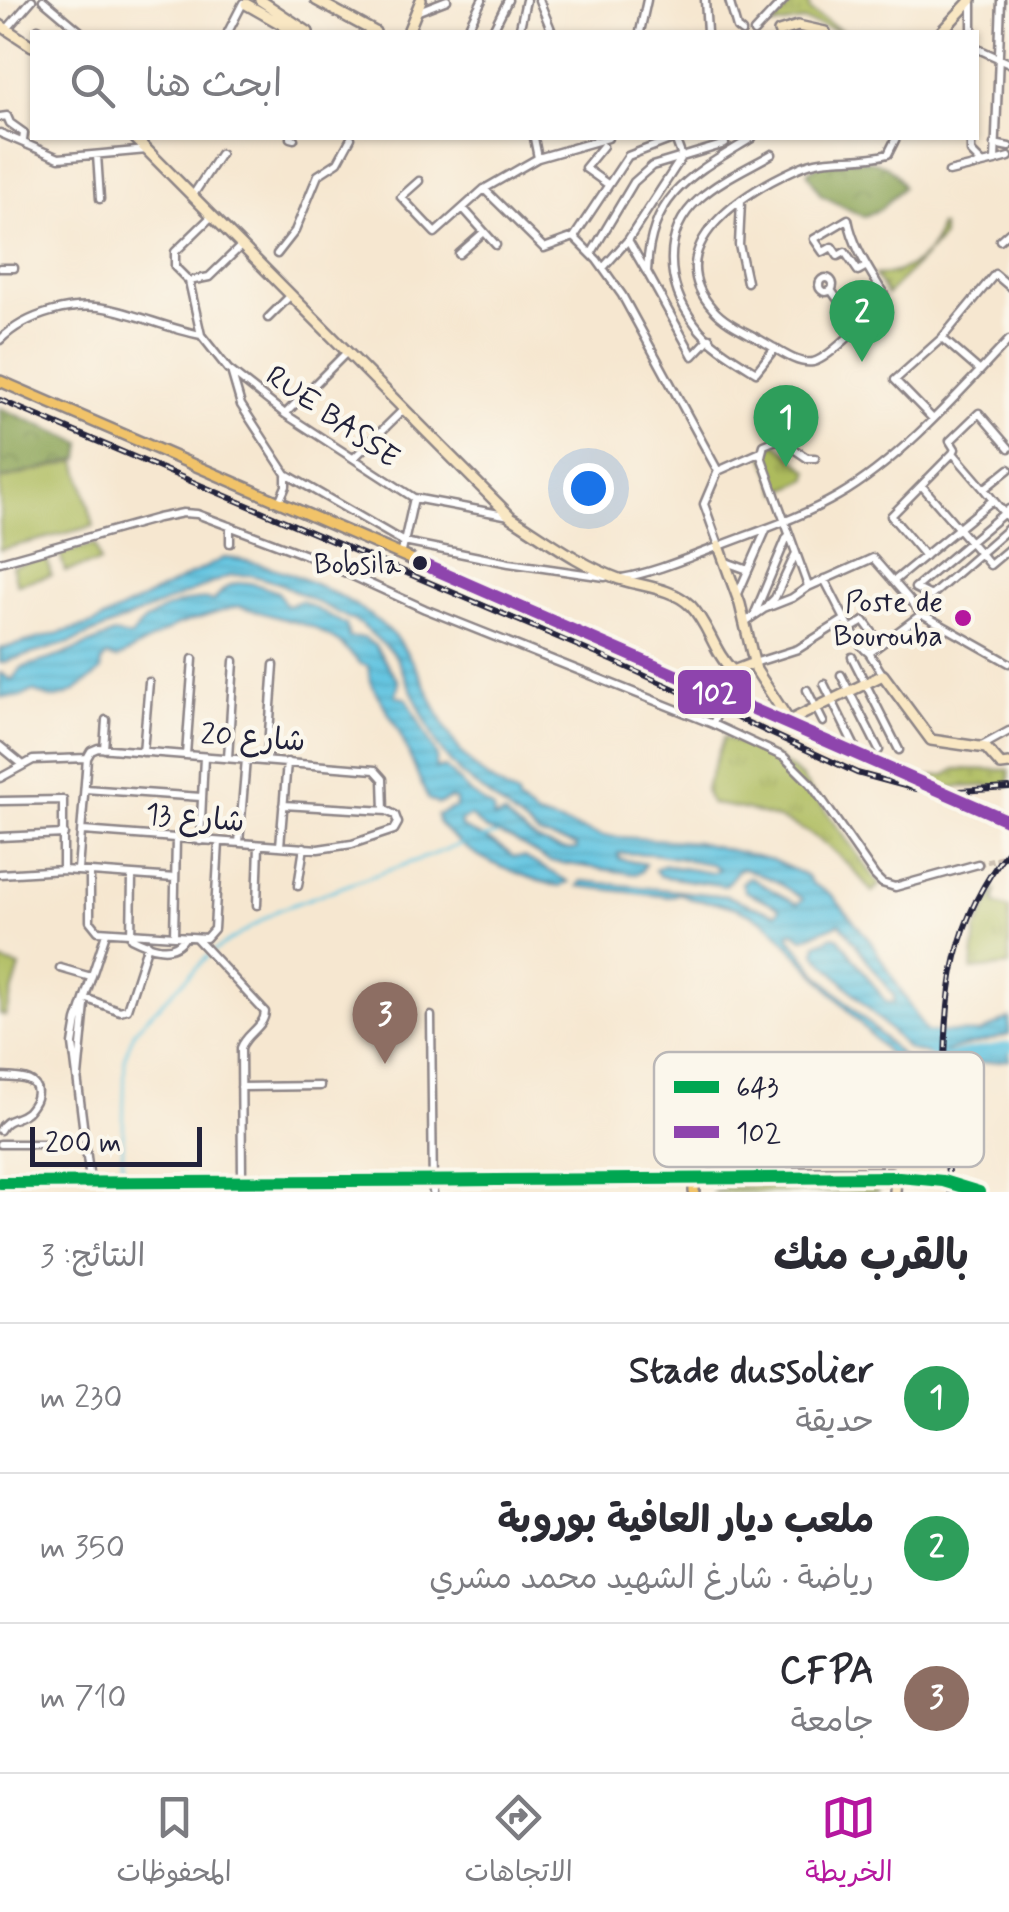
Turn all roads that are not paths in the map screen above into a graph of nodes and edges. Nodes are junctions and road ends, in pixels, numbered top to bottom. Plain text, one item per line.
1 (32, 0) edge
2 (43, 0) edge
3 (260, 0) edge
4 (316, 0) edge
5 (422, 0) edge
6 (447, 0) edge
7 (482, 0) edge
8 (508, 0) edge
9 (526, 0) edge
10 (539, 0) edge
11 (646, 0) edge
12 (705, 0) edge
13 (729, 0) edge
14 (784, 0) edge
15 (244, 1) edge
16 (973, 2) edge
17 (1002, 2) edge
18 (415, 12) junction
19 (70, 23) junction
20 (3, 27) edge
21 (64, 30) edge
22 (79, 30) edge
23 (229, 30) edge
24 (292, 30) edge
25 (305, 30) edge
26 (372, 30) edge
27 (409, 30) edge
28 (467, 30) edge
29 (493, 30) edge
30 (518, 30) edge
31 (551, 30) edge
32 (640, 30) edge
33 (706, 30) edge
34 (740, 30) edge
35 (756, 30) edge
36 (788, 30) edge
37 (818, 30) edge
38 (943, 30) edge
39 (950, 30) edge
40 (972, 30) edge
41 (30, 45) edge
42 (979, 49) edge
43 (997, 58) junction
44 (1009, 63) edge
45 (0, 117) edge
46 (0, 134) edge
47 (350, 140) edge
48 (534, 140) edge
49 (601, 140) edge
50 (669, 140) edge
51 (676, 140) edge
52 (749, 140) edge
53 (895, 140) edge
54 (971, 140) edge
55 (23, 141) junction
56 (144, 143) edge
57 (725, 144) dead end
58 (994, 144) junction
59 (602, 146) dead end
60 (1009, 146) edge
61 (220, 154) dead end
62 (772, 154) dead end
63 (97, 155) junction
64 (682, 157) junction
65 (1009, 157) edge
66 (538, 158) junction
67 (995, 161) junction
68 (983, 164) junction
69 (949, 172) dead end
70 (419, 181) dead end
71 (607, 183) junction
72 (484, 189) junction
73 (193, 195) junction
74 (100, 198) dead end
75 (742, 201) junction
76 (463, 208) junction
77 (212, 215) junction
78 (484, 232) junction
79 (1009, 232) edge
80 (574, 237) junction
81 (628, 240) junction
82 (1000, 240) dead end
83 (242, 245) junction
84 (496, 245) dead end
85 (277, 254) dead end
86 (459, 254) dead end
87 (590, 254) junction
88 (868, 266) junction
89 (0, 268) edge
90 (14, 268) dead end
91 (603, 268) junction
92 (647, 272) junction
93 (189, 281) junction
94 (747, 282) dead end
95 (1009, 286) edge
96 (832, 290) dead end
97 (290, 296) junction
98 (268, 318) dead end
99 (858, 328) junction
100 (201, 336) junction
101 (710, 338) junction
102 (942, 338) junction
103 (0, 340) edge
104 (1009, 340) edge
105 (775, 348) junction
106 (347, 352) junction
107 (980, 371) junction
108 (232, 372) junction
109 (0, 380) edge
110 (405, 408) junction
111 (285, 414) junction
112 (932, 418) junction
113 (1009, 448) edge
114 (761, 452) junction
115 (953, 453) junction
116 (354, 458) junction
117 (815, 458) dead end
118 (1009, 468) edge
119 (718, 471) junction
120 (286, 474) junction
121 (922, 486) junction
122 (984, 489) junction
123 (414, 498) junction
124 (993, 500) junction
125 (280, 502) junction
126 (1007, 514) edge
127 (511, 516) junction
128 (784, 522) junction
129 (230, 526) junction
130 (1009, 528) edge
131 (766, 529) junction
132 (958, 529) junction
133 (788, 535) junction
134 (230, 542) dead end
135 (404, 542) junction
136 (970, 542) junction
137 (719, 546) junction
138 (1009, 549) edge
139 (979, 553) junction
140 (795, 554) junction
141 (401, 556) junction
142 (925, 556) junction
143 (724, 561) junction
144 (0, 562) edge
145 (748, 570) junction
146 (619, 579) junction
147 (824, 579) junction
148 (894, 582) junction
149 (808, 587) junction
150 (737, 596) junction
151 (764, 609) junction
152 (754, 614) junction
153 (922, 614) junction
154 (847, 618) junction
155 (745, 622) junction
156 (850, 630) junction
157 (881, 643) junction
158 (868, 653) junction
159 (852, 657) dead end
160 (193, 660) dead end
161 (234, 662) dead end
162 (754, 663) junction
163 (1009, 664) edge
164 (274, 665) dead end
165 (734, 671) junction
166 (882, 675) junction
167 (841, 676) dead end
168 (149, 682) dead end
169 (866, 683) junction
170 (824, 684) dead end
171 (807, 690) dead end
172 (849, 692) junction
173 (832, 700) junction
174 (816, 708) junction
175 (106, 720) dead end
176 (823, 722) dead end
177 (713, 724) junction
178 (1009, 731) edge
179 (0, 745) edge
180 (979, 747) junction
181 (104, 748) junction
182 (856, 749) dead end
183 (879, 750) dead end
184 (900, 750) dead end
185 (143, 752) junction
186 (186, 755) junction
187 (204, 757) junction
188 (88, 758) junction
189 (228, 758) junction
190 (246, 759) junction
191 (267, 760) junction
192 (287, 762) junction
193 (22, 764) junction
194 (1009, 764) edge
195 (0, 778) edge
196 (85, 789) junction
197 (202, 797) junction
198 (0, 801) edge
199 (283, 804) junction
200 (384, 812) junction
201 (1009, 821) edge
202 (83, 831) junction
203 (64, 834) junction
204 (0, 837) edge
205 (176, 838) junction
206 (200, 841) junction
207 (218, 842) junction
208 (239, 842) junction
209 (259, 845) junction
210 (280, 846) junction
211 (304, 847) junction
212 (978, 864) tunnel mouth
213 (62, 870) junction
214 (78, 870) junction
215 (90, 873) junction
216 (0, 874) edge
217 (132, 876) junction
218 (175, 878) junction
219 (298, 886) dead end
220 (257, 904) dead end
221 (106, 933) junction
222 (130, 934) junction
223 (148, 934) junction
224 (174, 936) junction
225 (185, 937) junction
226 (199, 941) junction
227 (148, 944) junction
228 (60, 968) dead end
229 (91, 977) junction
230 (85, 998) junction
231 (431, 1016) dead end
232 (0, 1077) edge
233 (320, 1086) dead end
234 (242, 1087) junction
235 (1, 1127) edge
236 (0, 1144) edge
237 (48, 1144) dead end
238 (140, 1180) junction
239 (242, 1180) junction
240 (433, 1180) junction
241 (716, 1180) junction
242 (90, 1181) junction
243 (0, 1183) edge
244 (695, 1184) edge
245 (138, 1192) edge
246 (433, 1192) edge
247 (704, 1192) edge
248 (895, 1192) edge
249 (979, 1192) edge

1 - 20 street
2 - 19 street
3 - 25 street
4 - 26 street
5 - 18 street
6 - 18 street
7 - 28 street
8 - 29 street
9 - 30 street
10 - 31 street
11 - 32 street
12 - 33 street
13 - 34 street
14 - 35 street
15 - 23 street
15 - 24 street
16 - 38 street
16 - 39 street
16 - 40 street
17 - 43 street
18 - 27 street
19 - 21 street
19 - 22 street
20 - 41 street
36 - 37 street
42 - 43 street
43 - 44 street
43 - 58 street
45 - 55 street
46 - 55 street
47 - 85 street
48 - 66 street
49 - 66 street
50 - 71 street
51 - 64 street
52 - 92 street
53 - 75 street
54 - 68 street
55 - 63 street
56 - 63 street
56 - 73 street
57 - 64 street
58 - 60 street
58 - 67 street
59 - 71 street
61 - 73 street
62 - 101 street
63 - 74 street
64 - 81 street
64 - 87 street
65 - 67 street
66 - 72 street
67 - 68 street
68 - 69 street
70 - 76 street
71 - 80 street
72 - 76 street
72 - 80 street
73 - 77 street
75 - 94 street
75 - 105 street
76 - 78 street
77 - 83 street
77 - 93 street, RUE BASSE
78 - 84 street
78 - 86 street
79 - 82 street
80 - 87 street
81 - 91 street
81 - 92 street
83 - 93 street
83 - 97 street
87 - 91 street
88 - 88 street
88 - 99 street
89 - 90 street
91 - 119 street
92 - 101 street
93 - 100 street, RUE BASSE
95 - 102 street
96 - 99 street
97 - 98 street
97 - 106 street
99 - 105 street
100 - 103 street
100 - 108 street, RUE BASSE
101 - 105 street
102 - 107 street
102 - 112 street
104 - 107 street
106 - 110 street
106 - 111 street
107 - 112 street
108 - 111 street, RUE BASSE
108 - 120 street
109 - 125 main road
110 - 116 street
110 - 127 street
111 - 116 street, RUE BASSE
112 - 128 street
113 - 115 street
114 - 117 street
114 - 119 street
114 - 128 street
115 - 121 street
115 - 122 street
116 - 123 street, RUE BASSE
118 - 122 street
119 - 137 street
120 - 125 street
120 - 135 street
121 - 132 street
121 - 142 street
122 - 124 street
123 - 127 street, RUE BASSE
123 - 135 street
124 - 126 street
124 - 132 street
125 - 141 main road
126 - 136 street
127 - 146 street
128 - 131 street
128 - 133 street
129 - 134 street
129 - 144 street
129 - 177 street
130 - 139 street
131 - 137 street
131 - 145 street
132 - 136 street
132 - 142 street
133 - 140 street
133 - 152 street
135 - 141 street
135 - 146 street
136 - 139 street
136 - 139 street
137 - 143 street
137 - 146 street
138 - 139 street
140 - 149 street
140 - 151 street
141 - 201 main road, bridge
142 - 148 street
143 - 145 street
143 - 150 street
145 - 150 street
146 - 165 street
147 - 148 street
147 - 149 street
147 - 154 street
148 - 153 street
149 - 151 street
150 - 155 street
151 - 152 street
152 - 155 street
153 - 157 street
153 - 163 street
154 - 156 street
154 - 162 street
155 - 162 street
156 - 157 street
156 - 158 street
157 - 158 street
158 - 166 street
159 - 169 street
160 - 186 street
161 - 189 street
162 - 165 street
162 - 174 street
164 - 191 street
165 - 177 street
166 - 169 street
166 - 180 street
167 - 172 street
168 - 185 street
169 - 172 street
169 - 184 street
170 - 173 street
171 - 174 street
172 - 173 street
172 - 183 street
173 - 174 street
173 - 182 street
174 - 176 street
175 - 181 street
177 - 212 street
178 - 180 street
179 - 193 street
180 - 194 street
181 - 185 street, شارع 20
181 - 188 street
185 - 186 street, شارع 20
186 - 187 street, شارع 20
187 - 189 street, شارع 20
187 - 197 street
188 - 193 street
188 - 196 street
189 - 190 street, شارع 20
190 - 191 street, شارع 20
190 - 208 street
191 - 192 street, شارع 20
192 - 199 street
192 - 200 street, شارع 20
193 - 195 street
196 - 197 street
196 - 202 street
197 - 206 street
198 - 203 street
199 - 200 street
199 - 210 street
200 - 211 street, شارع 13
202 - 205 street, شارع 13
202 - 214 street
203 - 204 street
203 - 213 street
205 - 206 street, شارع 13
205 - 218 street
206 - 207 street, شارع 13
207 - 208 street, شارع 13
207 - 226 street
208 - 209 street, شارع 13
209 - 210 street, شارع 13
209 - 220 street
210 - 211 street, شارع 13
211 - 219 street
213 - 214 street
213 - 216 street
214 - 215 street
215 - 217 street
215 - 221 street
217 - 218 street
217 - 222 street
218 - 224 street
221 - 222 street
221 - 229 street
222 - 223 street
222 - 227 street
223 - 224 street
223 - 227 street
224 - 225 street
225 - 226 street
225 - 227 street
226 - 234 street
227 - 230 street
228 - 229 street
229 - 230 street
230 - 242 street
231 - 240 street
232 - 235 street
233 - 234 street
234 - 239 street
236 - 237 street
238 - 239 street
238 - 242 street
238 - 245 street
239 - 240 street
240 - 244 street
240 - 246 street
241 - 244 main road
241 - 247 main road
241 - 249 main road, bridge
242 - 243 street
244 - 248 street

